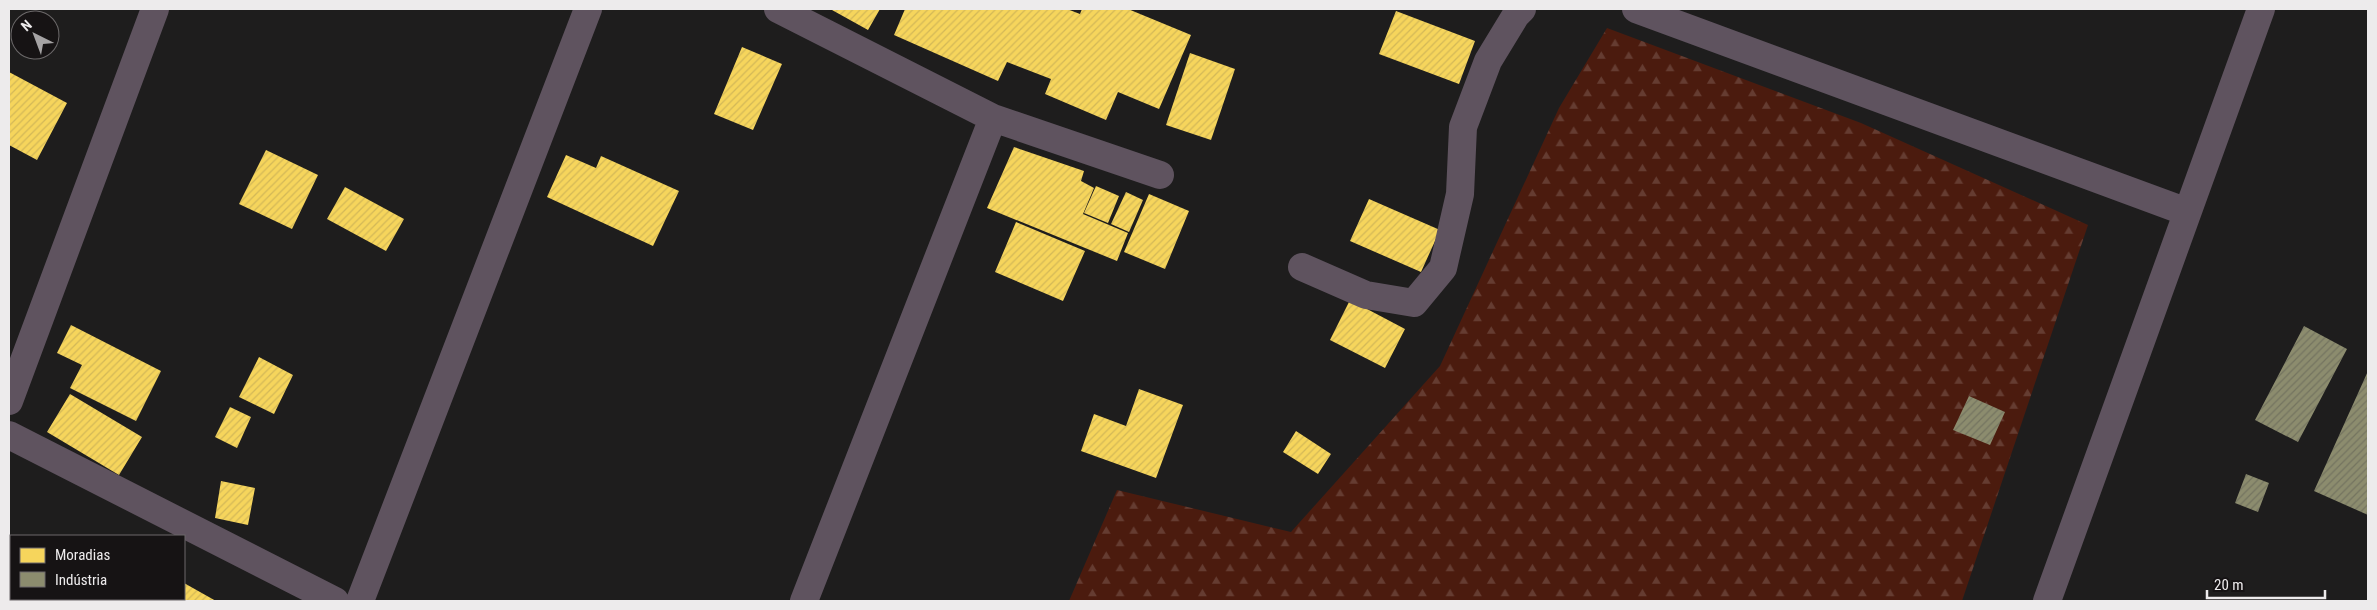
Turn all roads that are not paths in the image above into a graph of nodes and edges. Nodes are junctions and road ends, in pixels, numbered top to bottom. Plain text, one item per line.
1 (155, 9) edge
2 (588, 9) edge
3 (778, 9) edge
4 (1522, 9) edge
5 (1636, 9) edge
6 (2261, 9) edge
7 (993, 118) junction
8 (1160, 175) dead end
9 (2187, 212) junction
10 (1302, 267) dead end
11 (9, 401) edge
12 (9, 435) edge
13 (335, 601) edge
14 (360, 601) edge
15 (804, 601) edge
16 (2047, 601) edge

1 - 11 street
2 - 14 street
3 - 7 street
4 - 10 street
5 - 9 street
6 - 9 street
7 - 8 street
7 - 15 street
9 - 16 street
12 - 13 street

